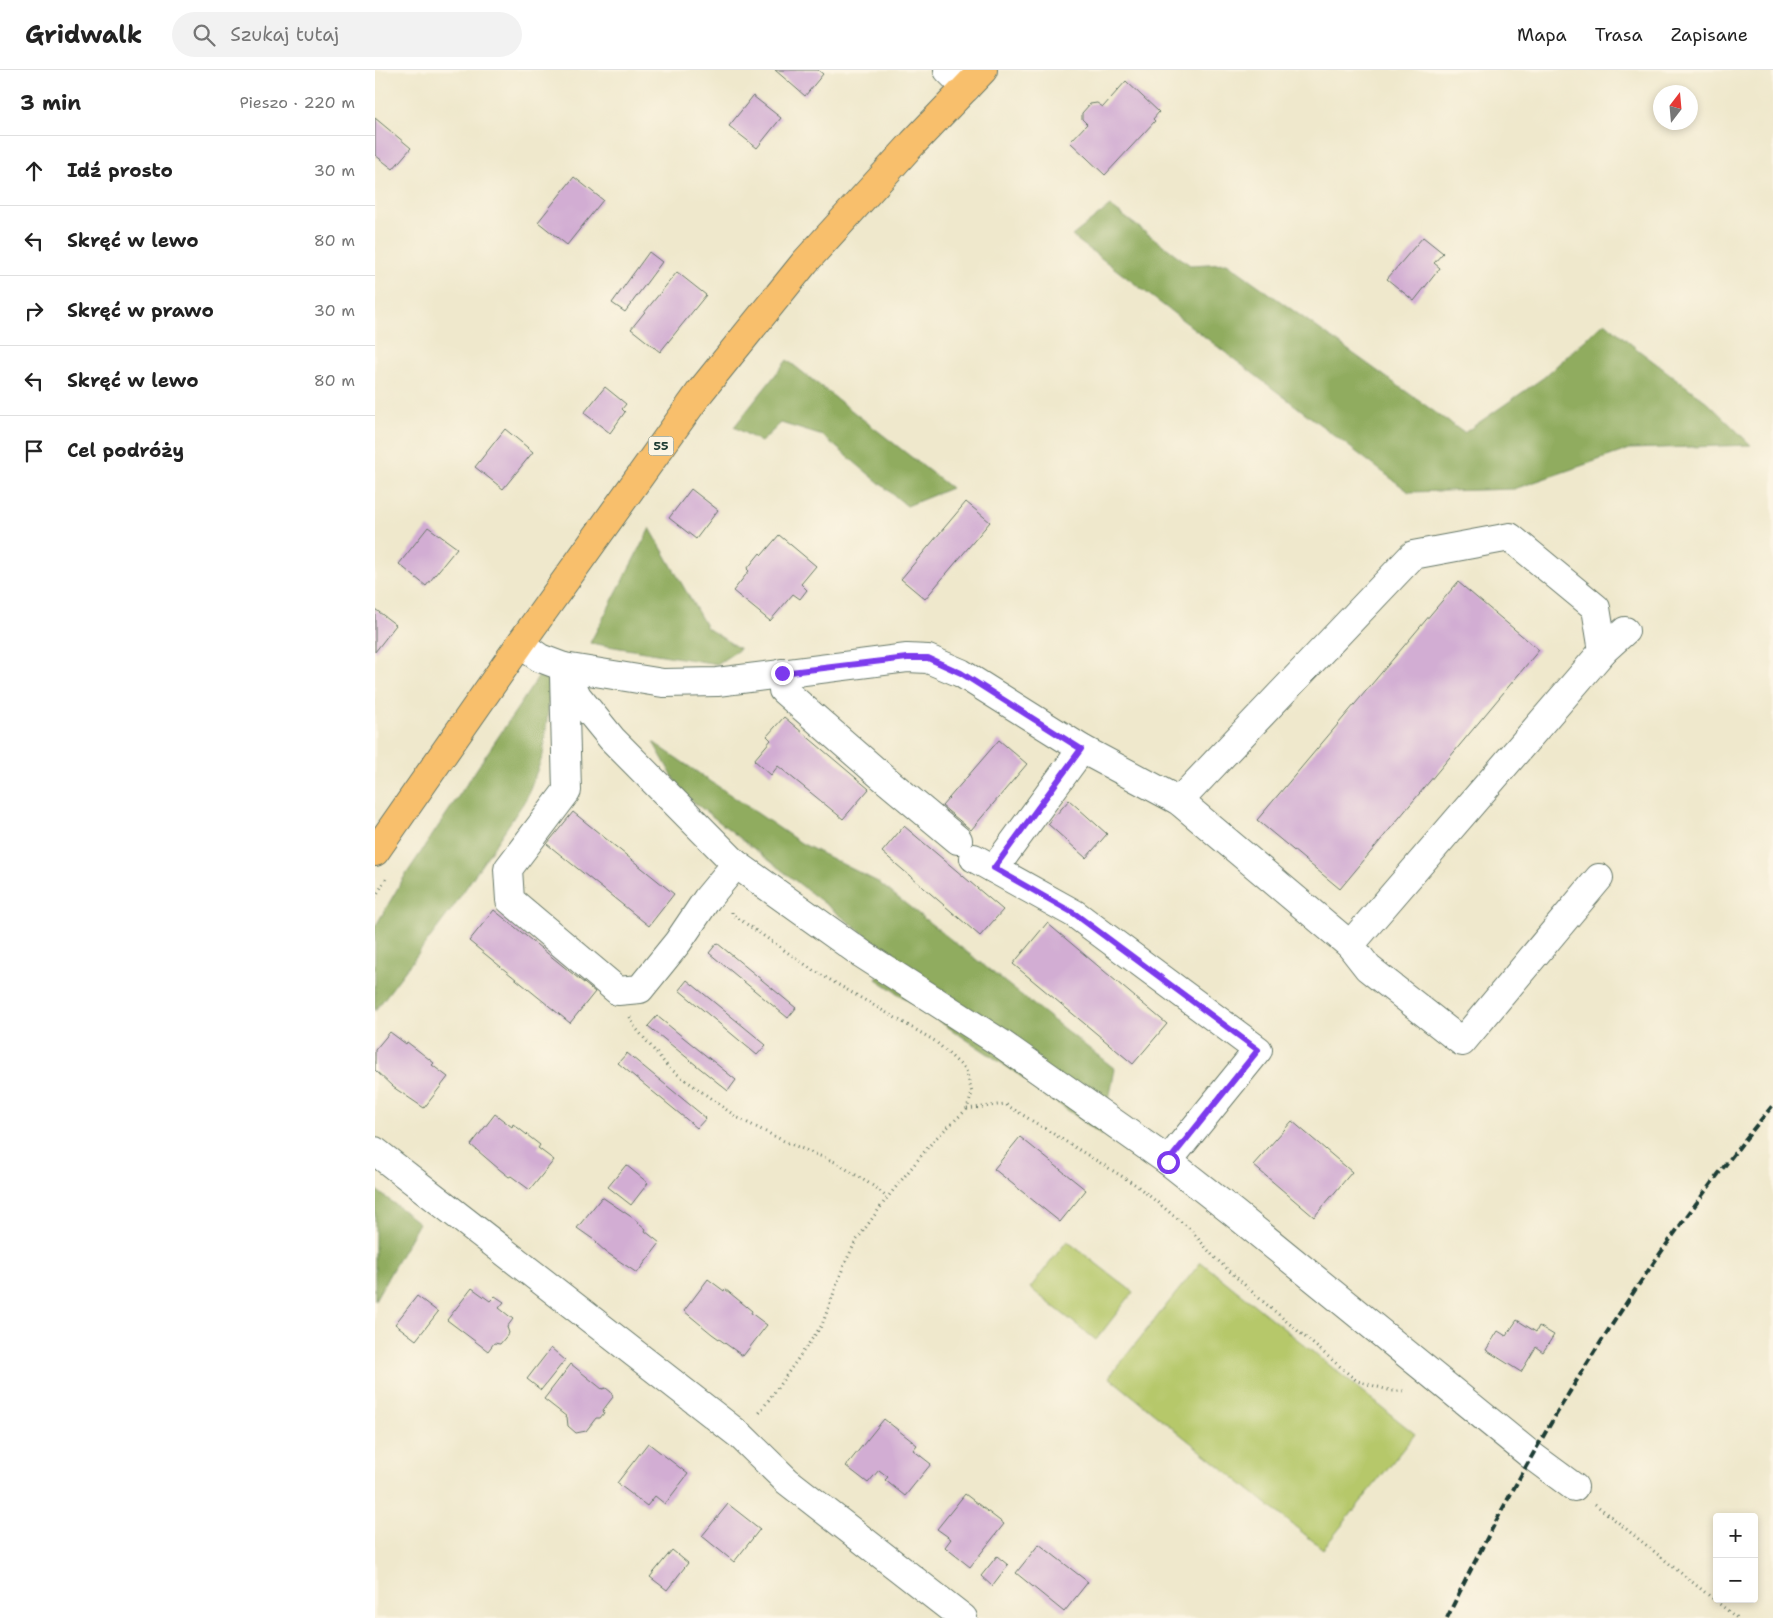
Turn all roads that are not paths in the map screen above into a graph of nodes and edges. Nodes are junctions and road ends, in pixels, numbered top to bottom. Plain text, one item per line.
1 (966, 76) edge
2 (1625, 632) dead end
3 (520, 644) junction
4 (1603, 651) junction
5 (563, 667) junction
6 (782, 673) junction
7 (1081, 749) junction
8 (1179, 802) junction
9 (375, 852) edge
10 (975, 855) junction
11 (729, 872) junction
12 (1599, 878) dead end
13 (1350, 945) junction
14 (375, 1151) edge
15 (1168, 1162) junction
16 (1573, 1487) road end
17 (963, 1618) edge

1 - 3 main road, 55
2 - 4 street
3 - 5 street
3 - 9 main road, 55
4 - 8 street
4 - 13 street
5 - 6 street
5 - 11 street
5 - 11 street
6 - 7 street
6 - 10 street
7 - 8 street
7 - 10 street
8 - 13 street
10 - 15 street
11 - 15 street
12 - 13 street
14 - 17 street
15 - 16 street

